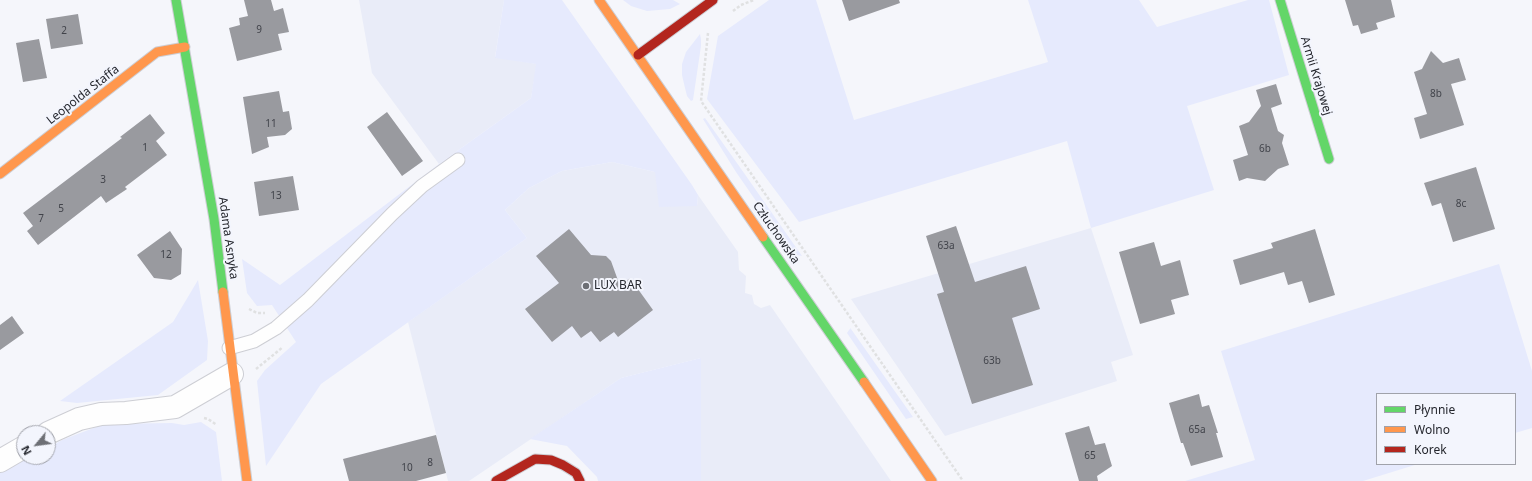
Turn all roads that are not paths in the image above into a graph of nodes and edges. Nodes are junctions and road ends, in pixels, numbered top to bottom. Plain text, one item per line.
1 (176, 0) edge
2 (599, 0) edge
3 (713, 0) edge
4 (1280, 0) edge
5 (185, 47) junction
6 (638, 56) junction
7 (1329, 159) dead end
8 (458, 160) dead end
9 (0, 174) edge
10 (229, 348) junction
11 (232, 374) junction
12 (56, 429) edge
13 (16, 452) edge
14 (0, 461) edge
15 (247, 481) edge
16 (496, 481) edge
17 (580, 481) edge
18 (932, 481) edge

1 - 5 street, Adama Asnyka
2 - 6 street, Człuchowska
3 - 6 street
4 - 7 street, Armii Krajowej
5 - 9 street, Leopolda Staffa
5 - 10 street, Adama Asnyka
6 - 18 street, Człuchowska
8 - 10 lane
10 - 11 street, Adama Asnyka
11 - 12 street
11 - 15 street, Adama Asnyka
13 - 14 street
16 - 17 street

